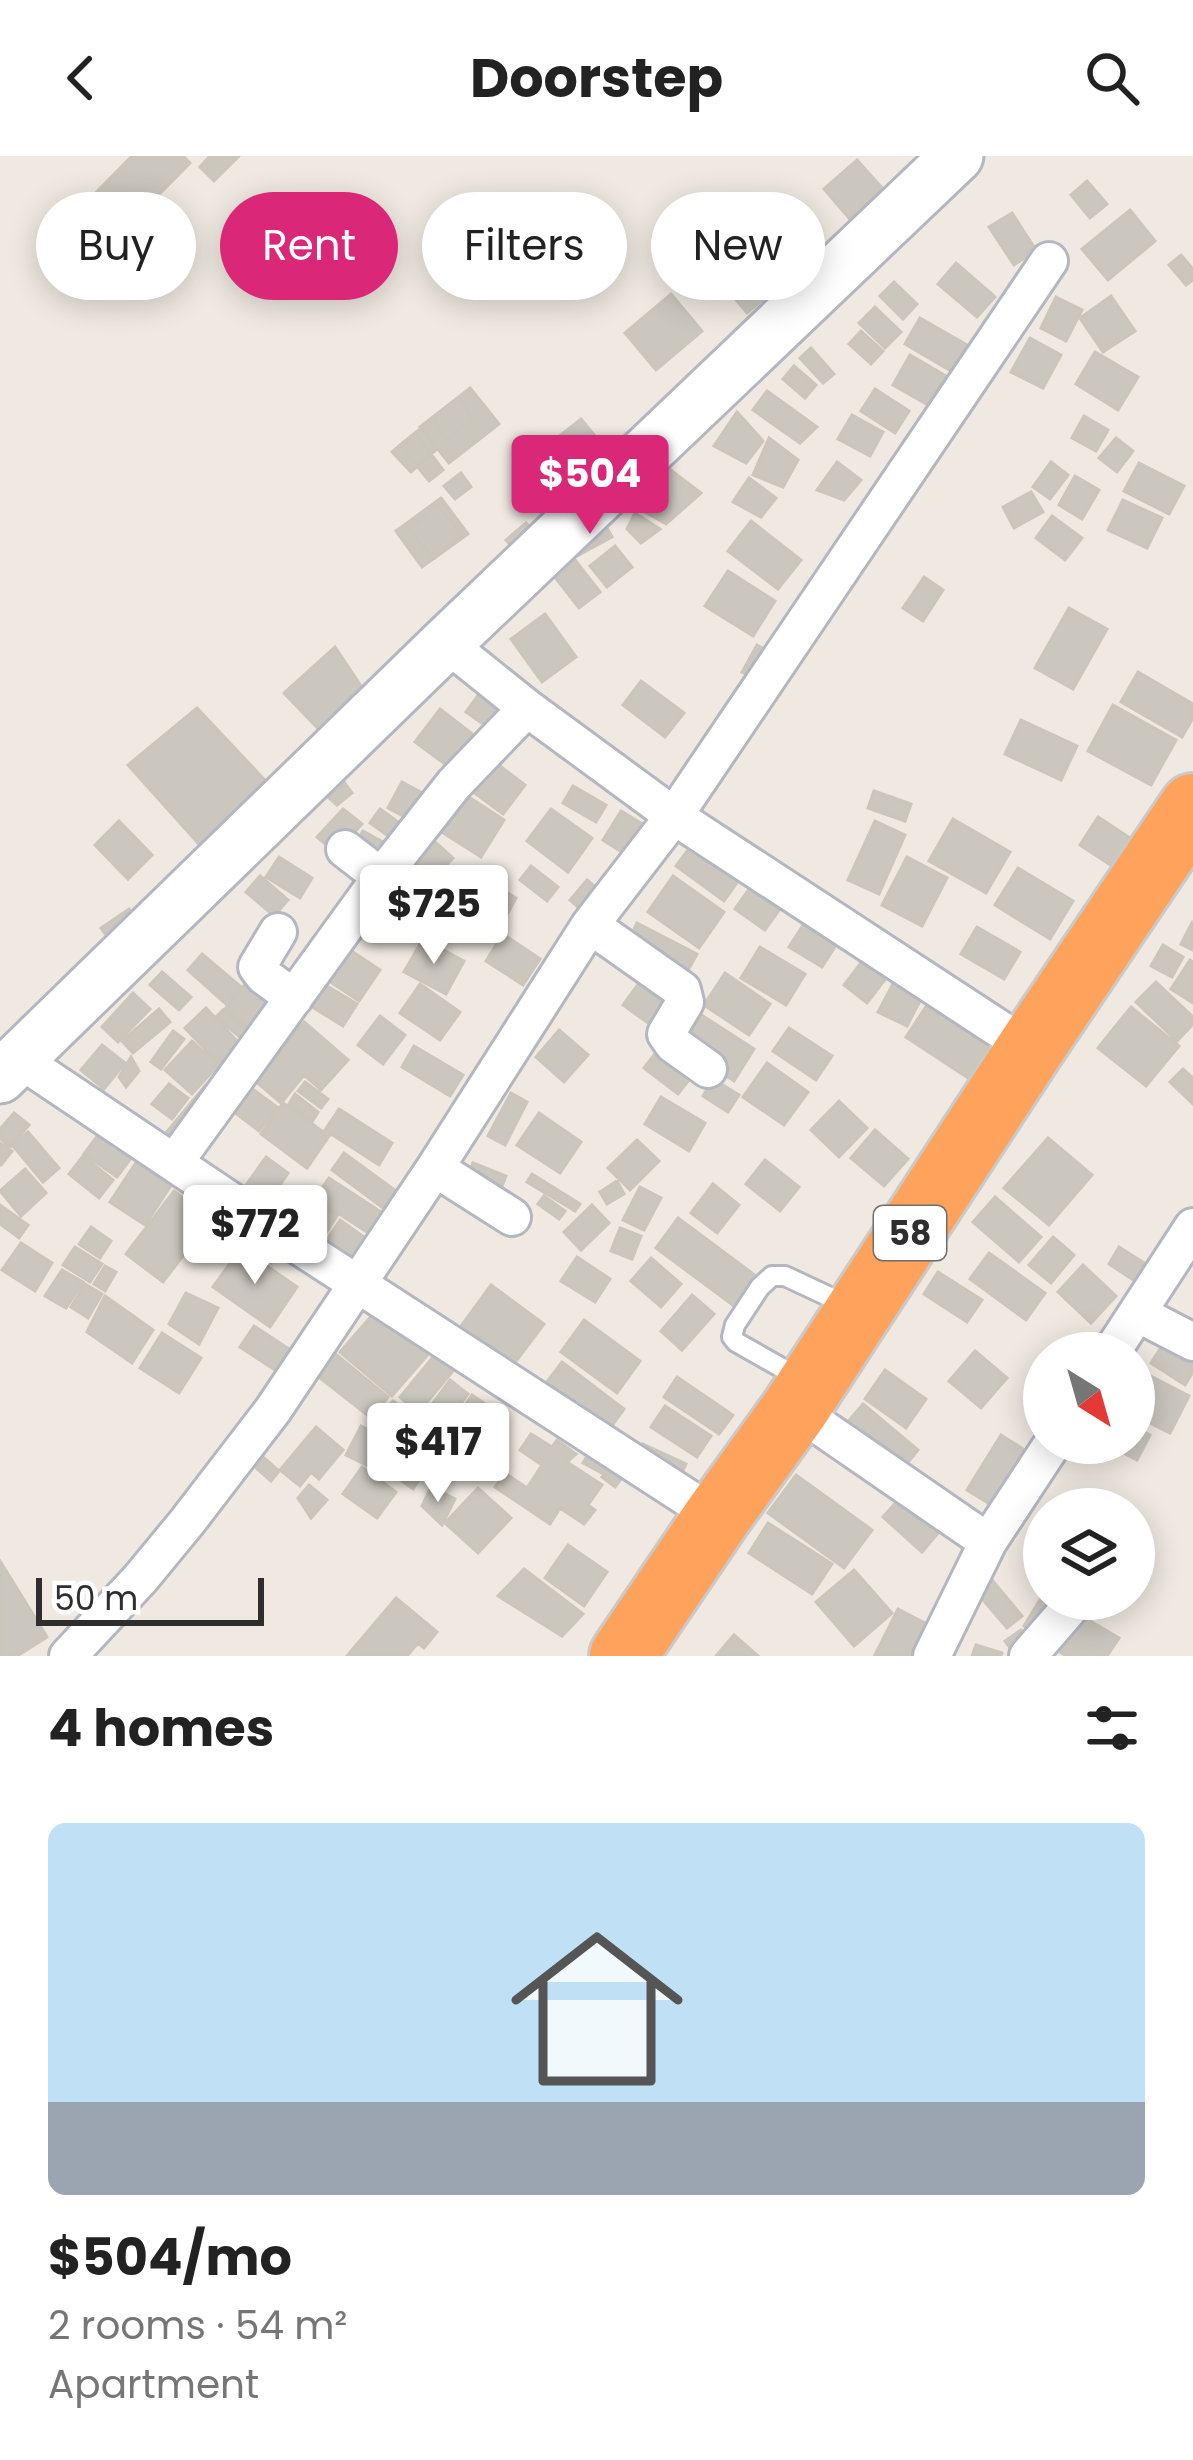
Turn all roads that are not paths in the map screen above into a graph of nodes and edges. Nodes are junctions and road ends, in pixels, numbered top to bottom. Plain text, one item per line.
1 (957, 156) edge
2 (1049, 261) dead end
3 (446, 643) junction
4 (527, 708) junction
5 (1193, 806) edge
6 (674, 816) junction
7 (346, 849) dead end
8 (381, 877) junction
9 (590, 925) junction
10 (278, 932) dead end
11 (294, 998) junction
12 (1030, 1049) junction
13 (10, 1068) edge
14 (708, 1069) dead end
15 (174, 1163) junction
16 (435, 1168) junction
17 (512, 1217) dead end
18 (1193, 1227) edge
19 (358, 1283) junction
20 (859, 1311) junction
21 (1137, 1313) junction
22 (1125, 1332) edge
23 (1193, 1342) edge
24 (803, 1397) junction
25 (1039, 1464) edge
26 (717, 1517) junction
27 (988, 1542) junction
28 (1058, 1620) edge
29 (68, 1656) edge
30 (623, 1656) edge
31 (932, 1656) edge
32 (1028, 1656) edge

1 - 3 street
2 - 6 street
3 - 4 street
3 - 13 street
4 - 6 street
4 - 8 street
5 - 12 highway, 58
6 - 9 street
6 - 12 street
7 - 8 street
8 - 11 street
9 - 14 street
9 - 16 street
10 - 11 street
11 - 15 street
12 - 20 highway, 58
13 - 15 street
15 - 19 street
16 - 17 street
16 - 19 street
18 - 21 street
19 - 26 street
19 - 29 street
20 - 24 highway, 58
20 - 24 lane
21 - 22 street
21 - 23 street
24 - 26 highway, 58
24 - 27 street
25 - 27 street
26 - 30 highway, 58
27 - 31 street
28 - 32 street

